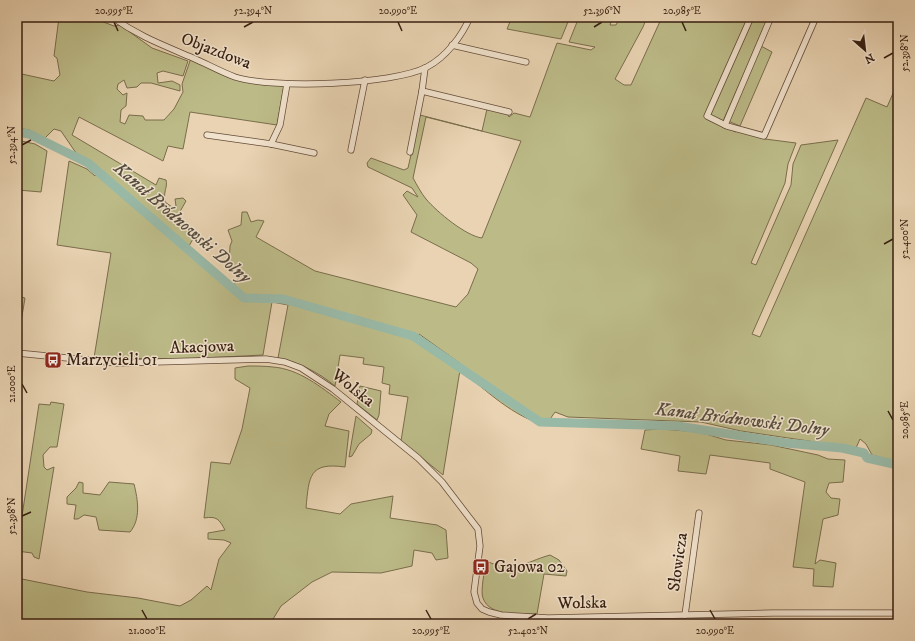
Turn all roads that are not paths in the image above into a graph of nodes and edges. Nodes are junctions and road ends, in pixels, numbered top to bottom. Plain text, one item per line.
1 (112, 17) edge
2 (470, 17) edge
3 (751, 17) edge
4 (771, 17) edge
5 (816, 17) edge
6 (452, 45) junction
7 (526, 62) dead end
8 (425, 68) junction
9 (366, 80) junction
10 (287, 84) junction
11 (422, 91) junction
12 (509, 112) dead end
13 (725, 125) junction
14 (207, 134) dead end
15 (271, 144) junction
16 (350, 150) dead end
17 (410, 152) dead end
18 (314, 153) dead end
19 (17, 353) edge
20 (313, 375) joint
21 (699, 513) dead end
22 (898, 613) edge
23 (685, 615) junction

1 - 10 street, Objazdowa
2 - 6 street, Objazdowa
3 - 13 street
4 - 13 street
5 - 13 street
6 - 7 street
6 - 8 street, Objazdowa
8 - 9 street, Objazdowa
8 - 11 street
9 - 10 street, Objazdowa
9 - 16 street
10 - 15 street
11 - 12 street
11 - 17 street
14 - 15 street
15 - 18 street
19 - 20 street, Akacjowa
20 - 23 street, Wolska
21 - 23 street, Słowicza
22 - 23 street, Wolska

